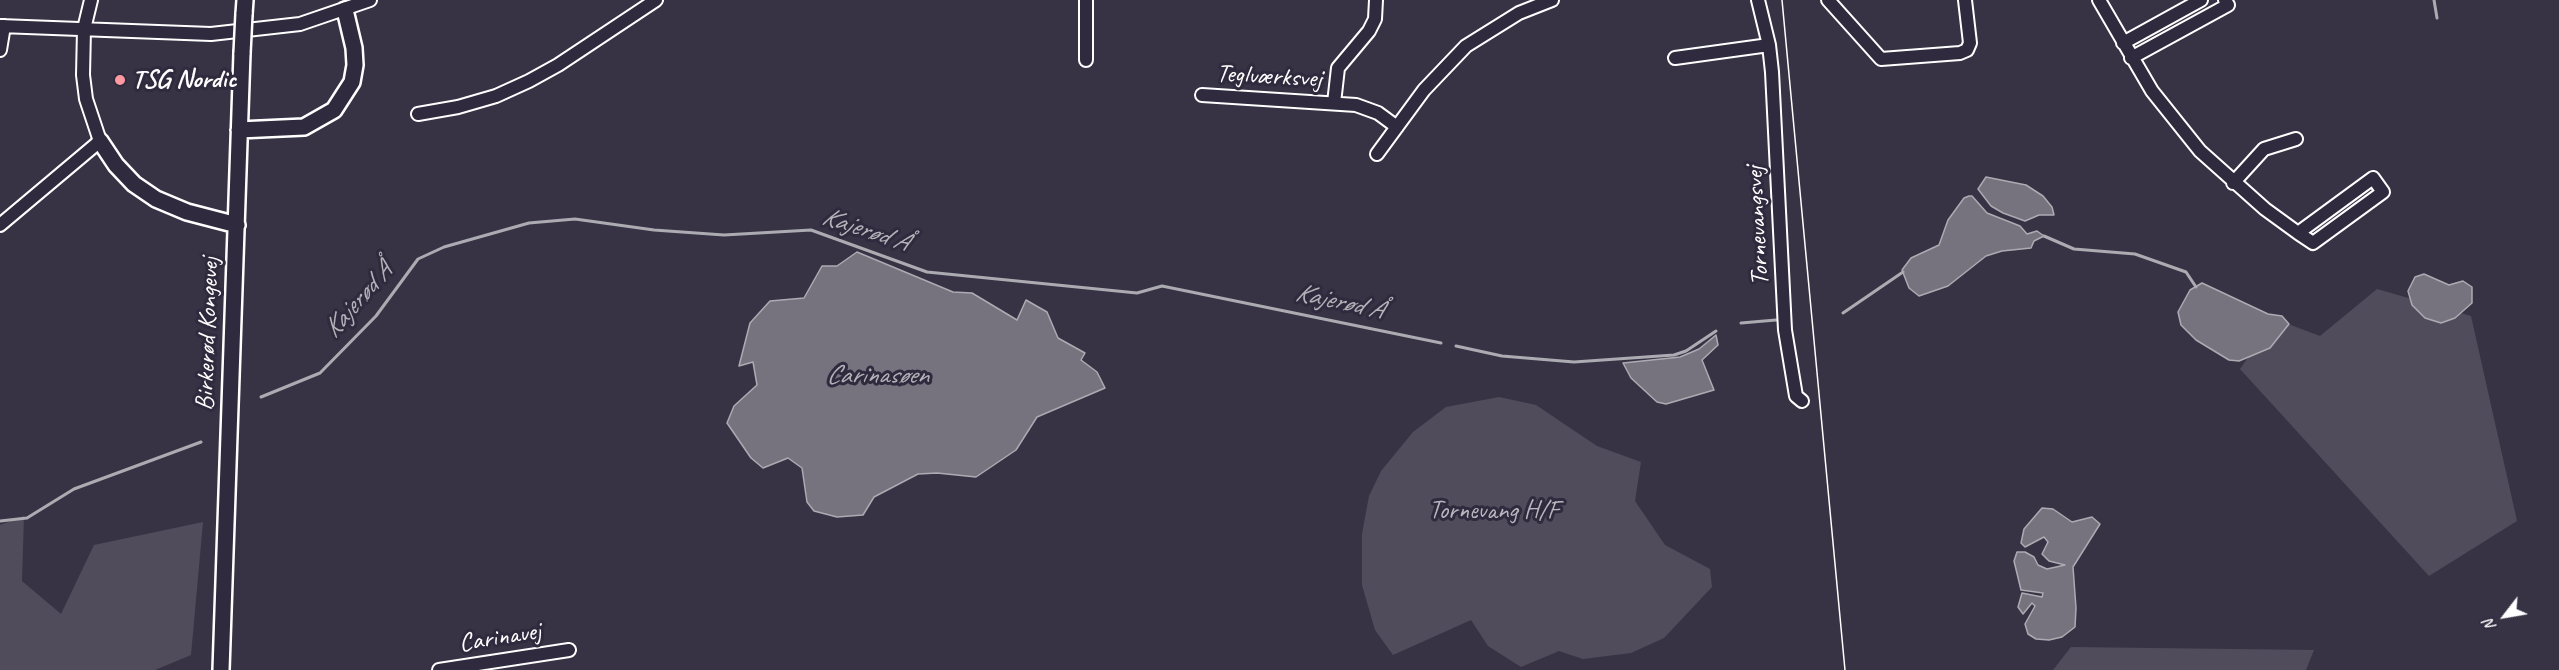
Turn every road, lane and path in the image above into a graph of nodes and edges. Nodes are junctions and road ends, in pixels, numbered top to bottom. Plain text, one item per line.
1 (91, 0) edge
2 (370, 0) edge
3 (656, 0) edge
4 (1086, 0) edge
5 (1376, 0) edge
6 (1552, 0) edge
7 (1758, 0) edge
8 (1828, 0) edge
9 (1965, 0) edge
10 (2099, 0) edge
11 (2202, 0) edge
12 (2225, 0) edge
13 (245, 7) edge
14 (345, 10) junction
15 (2, 26) edge
16 (84, 29) junction
17 (2123, 43) junction
18 (1769, 45) junction
19 (0, 50) edge
20 (1675, 58) dead end
21 (2131, 58) junction
22 (1086, 60) dead end
23 (1202, 95) dead end
24 (1334, 103) junction
25 (418, 114) dead end
26 (1397, 127) junction
27 (238, 130) junction
28 (2296, 140) dead end
29 (100, 141) junction
30 (1377, 154) dead end
31 (2233, 183) junction
32 (0, 225) edge
33 (237, 225) junction
34 (2298, 233) junction
35 (1802, 401) dead end
36 (569, 650) dead end
37 (221, 670) edge
38 (439, 670) edge

1 - 16 street
2 - 14 street
3 - 25 street
4 - 22 street
5 - 24 street, Teglværksvej
6 - 26 street
7 - 18 street, Tornevangsvej
8 - 9 street
10 - 17 street
11 - 17 street
12 - 21 street
13 - 27 main road, Birkerød Kongevej, bridge
14 - 16 street
14 - 27 main road
15 - 16 street
15 - 19 street
16 - 29 street
17 - 21 street
18 - 20 street
18 - 35 street, Tornevangsvej
21 - 31 street
23 - 24 street, Teglværksvej
24 - 26 street, Teglværksvej
26 - 30 street
27 - 33 main road, Birkerød Kongevej
28 - 31 street
29 - 32 street
29 - 33 main road
31 - 34 street
33 - 37 main road, Birkerød Kongevej
34 - 34 street
36 - 38 street, Carinavej

